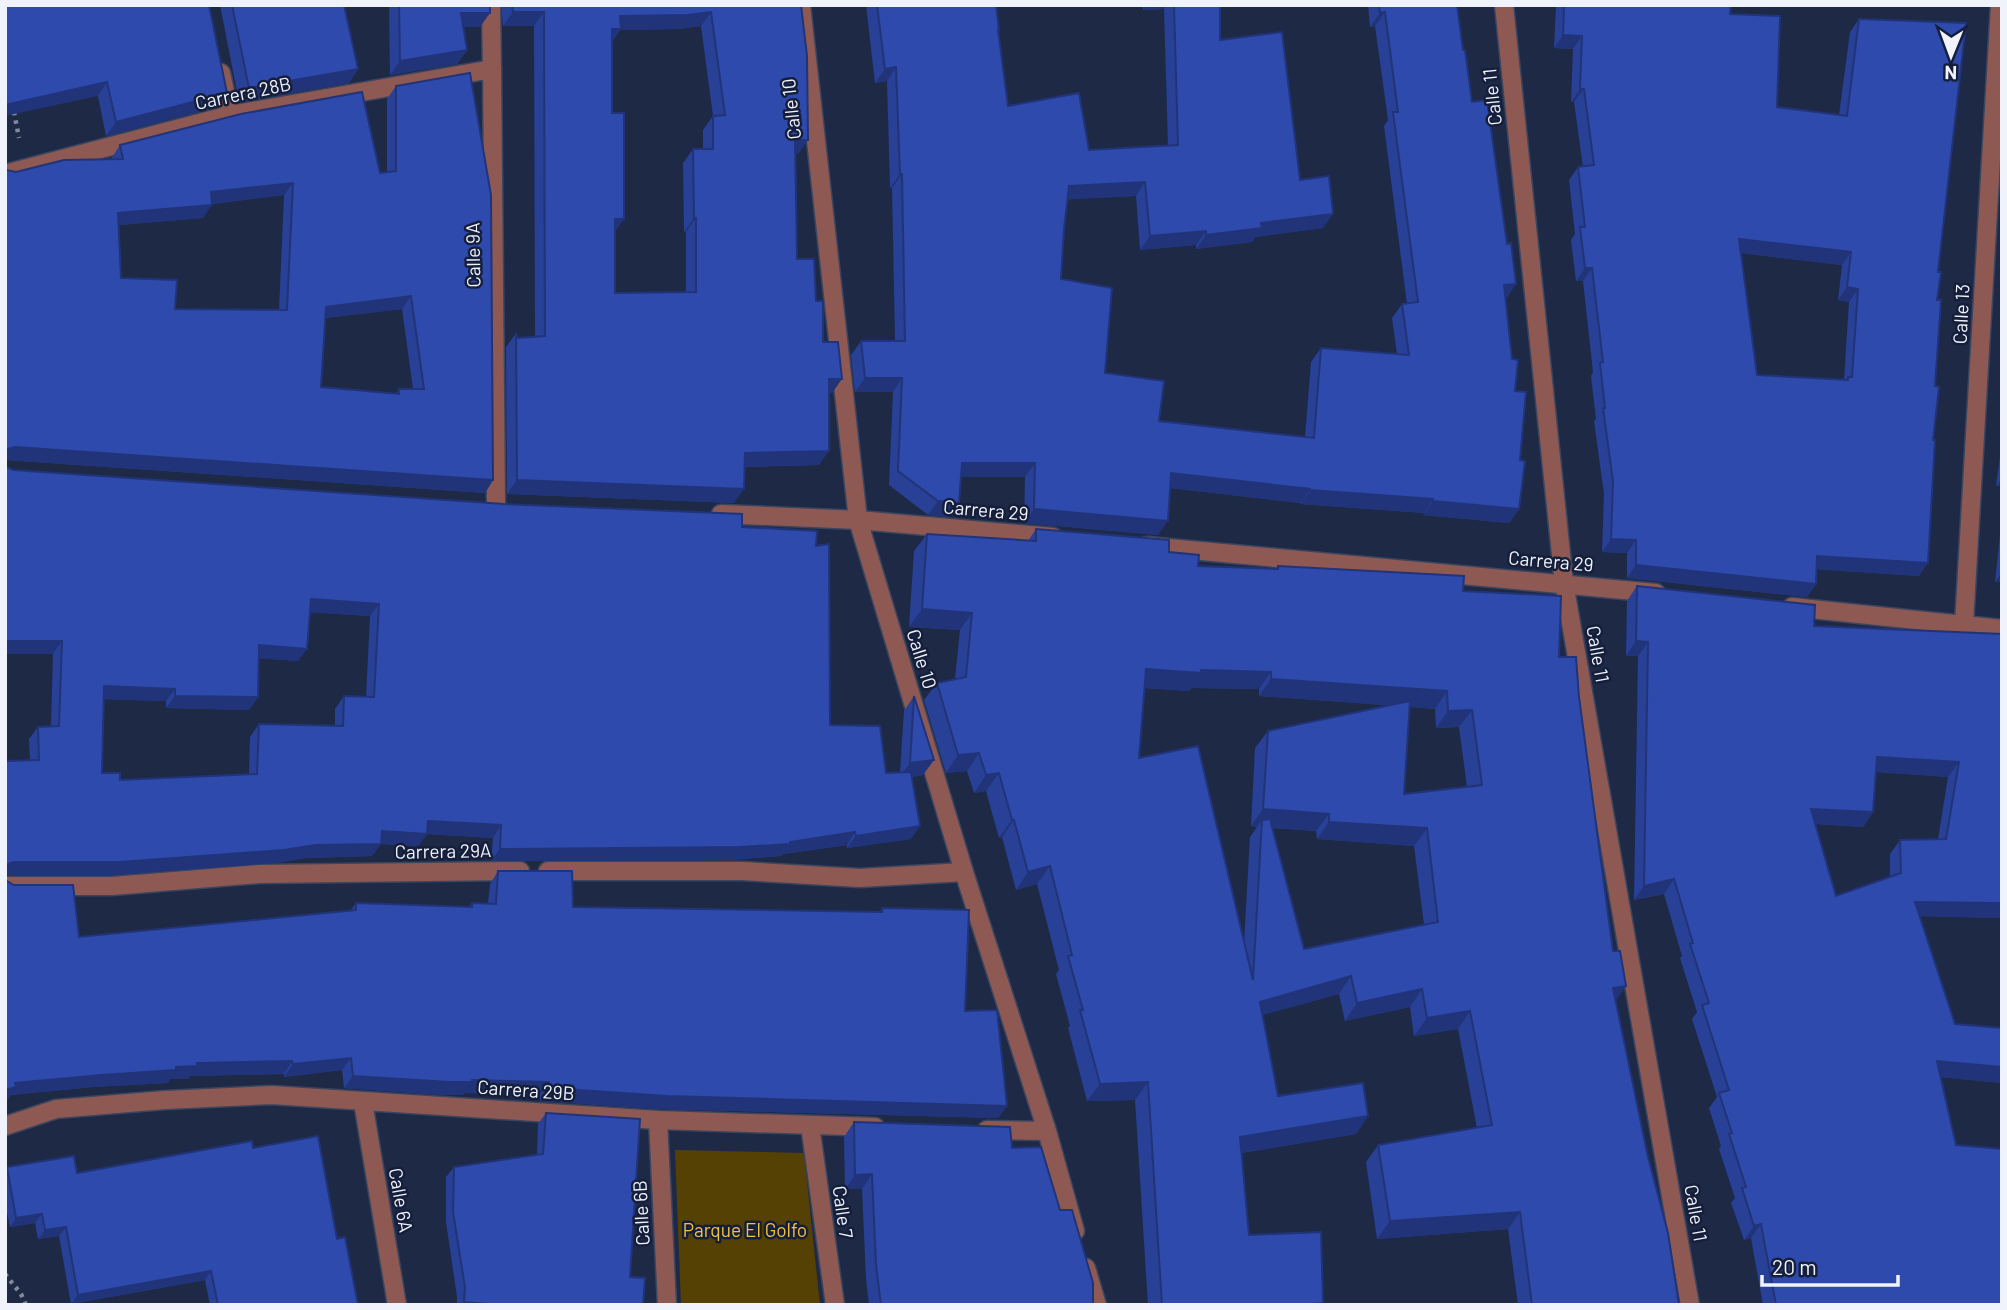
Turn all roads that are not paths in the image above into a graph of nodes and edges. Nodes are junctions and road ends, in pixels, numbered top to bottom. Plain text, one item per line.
1 (491, 5) edge
2 (801, 5) edge
3 (1504, 5) edge
4 (2000, 5) edge
5 (219, 60) edge
6 (492, 69) junction
7 (229, 115) junction
8 (5, 174) edge
9 (496, 504) edge
10 (705, 513) edge
11 (858, 520) junction
12 (1066, 539) edge
13 (1135, 545) edge
14 (1564, 583) junction
15 (1674, 594) edge
16 (1771, 604) edge
17 (1964, 624) junction
18 (2002, 629) edge
19 (964, 872) junction
20 (5, 886) edge
21 (363, 1102) junction
22 (658, 1120) junction
23 (810, 1125) junction
24 (5, 1126) edge
25 (894, 1127) edge
26 (963, 1129) edge
27 (1047, 1131) junction
28 (397, 1305) edge
29 (667, 1305) edge
30 (835, 1305) edge
31 (1097, 1305) edge
32 (1690, 1305) edge

1 - 6 street, Calle 9A
2 - 11 street, Calle 10
3 - 14 street, Calle 11
4 - 17 street, Calle 13
5 - 7 street
6 - 7 street, Carrera 28B
6 - 9 street, Calle 9A
7 - 8 street, Carrera 28B
10 - 11 street, Carrera 29
11 - 12 street, Carrera 29
11 - 19 street, Calle 10
13 - 14 street, Carrera 29
14 - 15 street, Carrera 29
14 - 32 street, Calle 11
16 - 17 street
17 - 18 street
19 - 20 street, Carrera 29A
19 - 27 street, Calle 10
21 - 22 street, Carrera 29B
21 - 24 street, Carrera 29B
21 - 28 street, Calle 6A
22 - 23 street, Carrera 29B
22 - 29 street, Calle 6B
23 - 25 street, Carrera 29B
23 - 30 street, Calle 7
26 - 27 street
27 - 31 street, Calle 10

